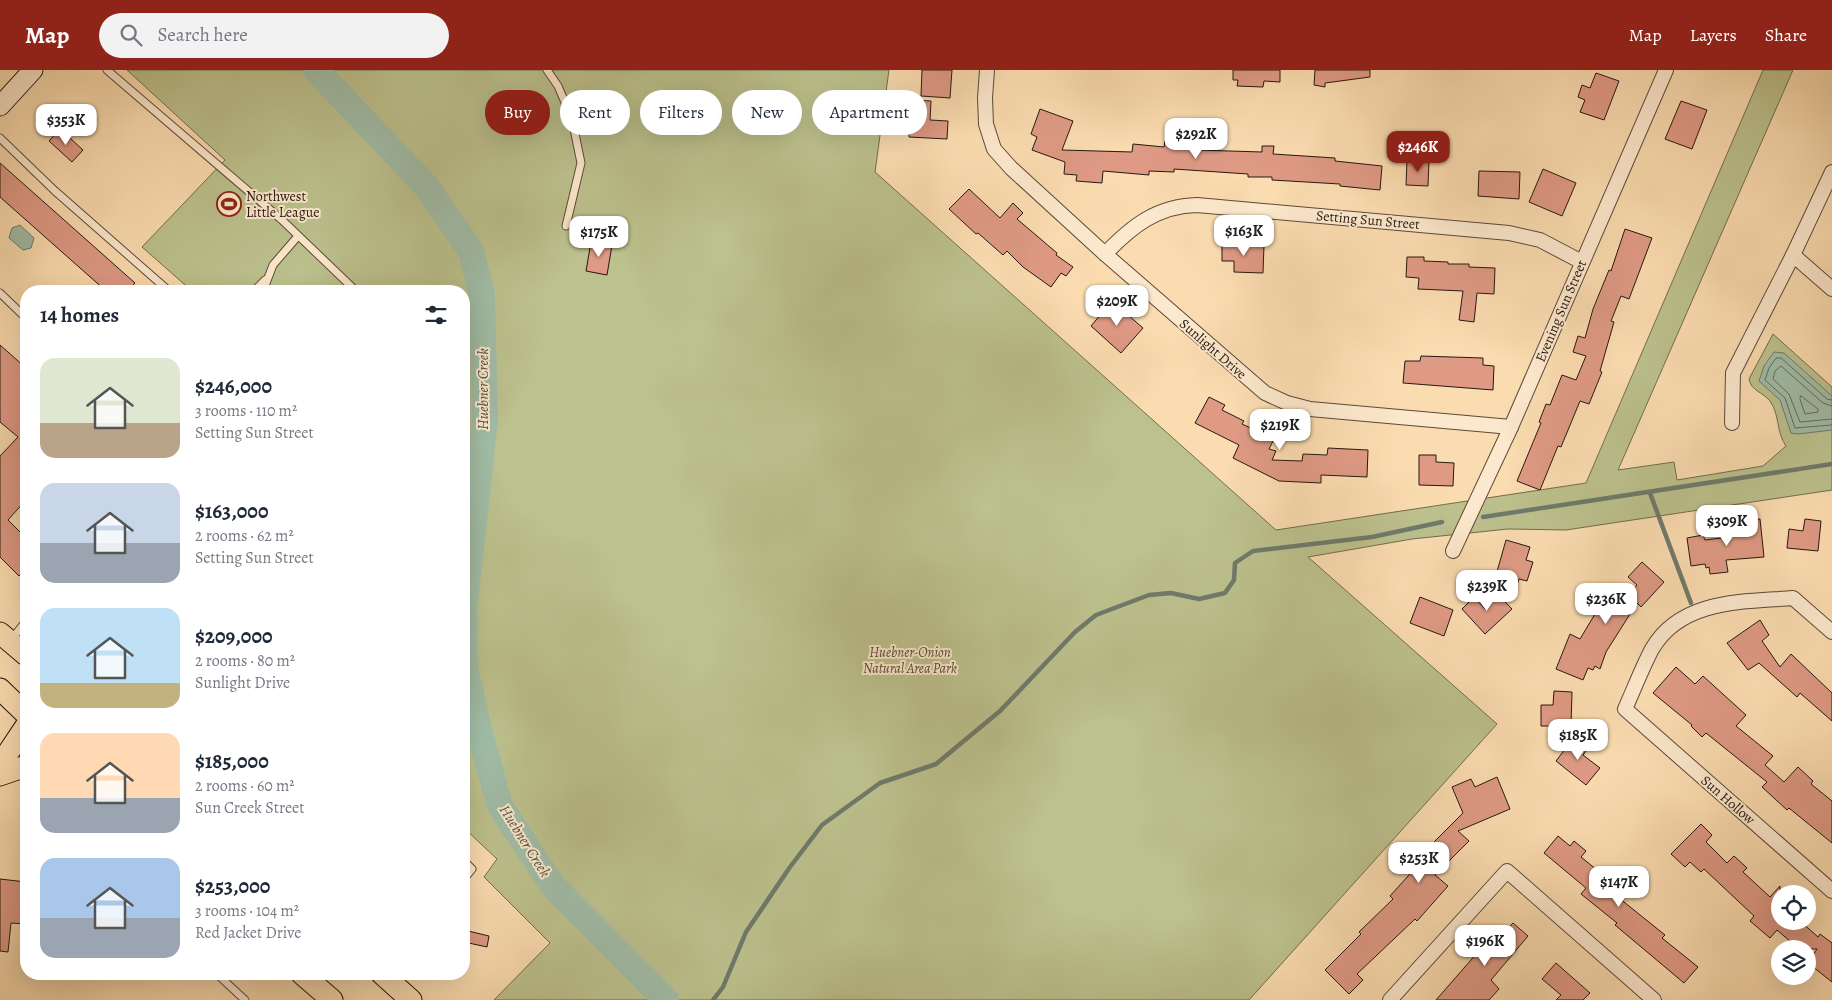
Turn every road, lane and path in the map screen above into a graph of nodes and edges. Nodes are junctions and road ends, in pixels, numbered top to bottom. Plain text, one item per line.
1 (33, 70) edge
2 (107, 70) edge
3 (547, 70) edge
4 (987, 70) edge
5 (1666, 70) edge
6 (0, 106) edge
7 (0, 138) edge
8 (1832, 172) edge
9 (566, 226) dead end
10 (298, 236) junction
11 (1105, 254) junction
12 (1793, 255) junction
13 (1582, 262) junction
14 (267, 278) junction
15 (162, 285) edge
16 (260, 285) edge
17 (265, 285) edge
18 (350, 285) edge
19 (1832, 289) edge
20 (0, 292) edge
21 (20, 312) edge
22 (1732, 423) dead end
23 (1511, 427) junction
24 (1453, 551) dead end
25 (20, 626) edge
26 (1832, 632) edge
27 (5, 637) edge
28 (20, 650) edge
29 (0, 689) edge
30 (20, 708) edge
31 (20, 735) edge
32 (0, 765) edge
33 (20, 768) edge
34 (0, 775) edge
35 (1832, 891) edge
36 (224, 980) edge
37 (308, 980) edge
38 (389, 980) edge
39 (322, 994) edge
40 (245, 1000) edge
41 (411, 1000) edge
42 (1390, 1000) edge
43 (1654, 1000) edge

1 - 6 street
2 - 10 lane
3 - 9 lane
4 - 11 street, Sunlight Drive
5 - 13 street, Evening Sun Street
7 - 15 lane
8 - 12 street
10 - 14 lane
10 - 18 lane
11 - 13 street, Setting Sun Street
11 - 23 street, Sunlight Drive
12 - 19 street
12 - 22 street
13 - 23 street, Evening Sun Street
14 - 16 lane
14 - 17 lane
20 - 21 lane
23 - 24 street, Evening Sun Street
25 - 27 lane
26 - 35 street, Sun Hollow
27 - 28 main road
29 - 30 main road
31 - 32 main road
33 - 34 main road
36 - 40 lane
37 - 39 main road
38 - 41 main road
42 - 43 street

